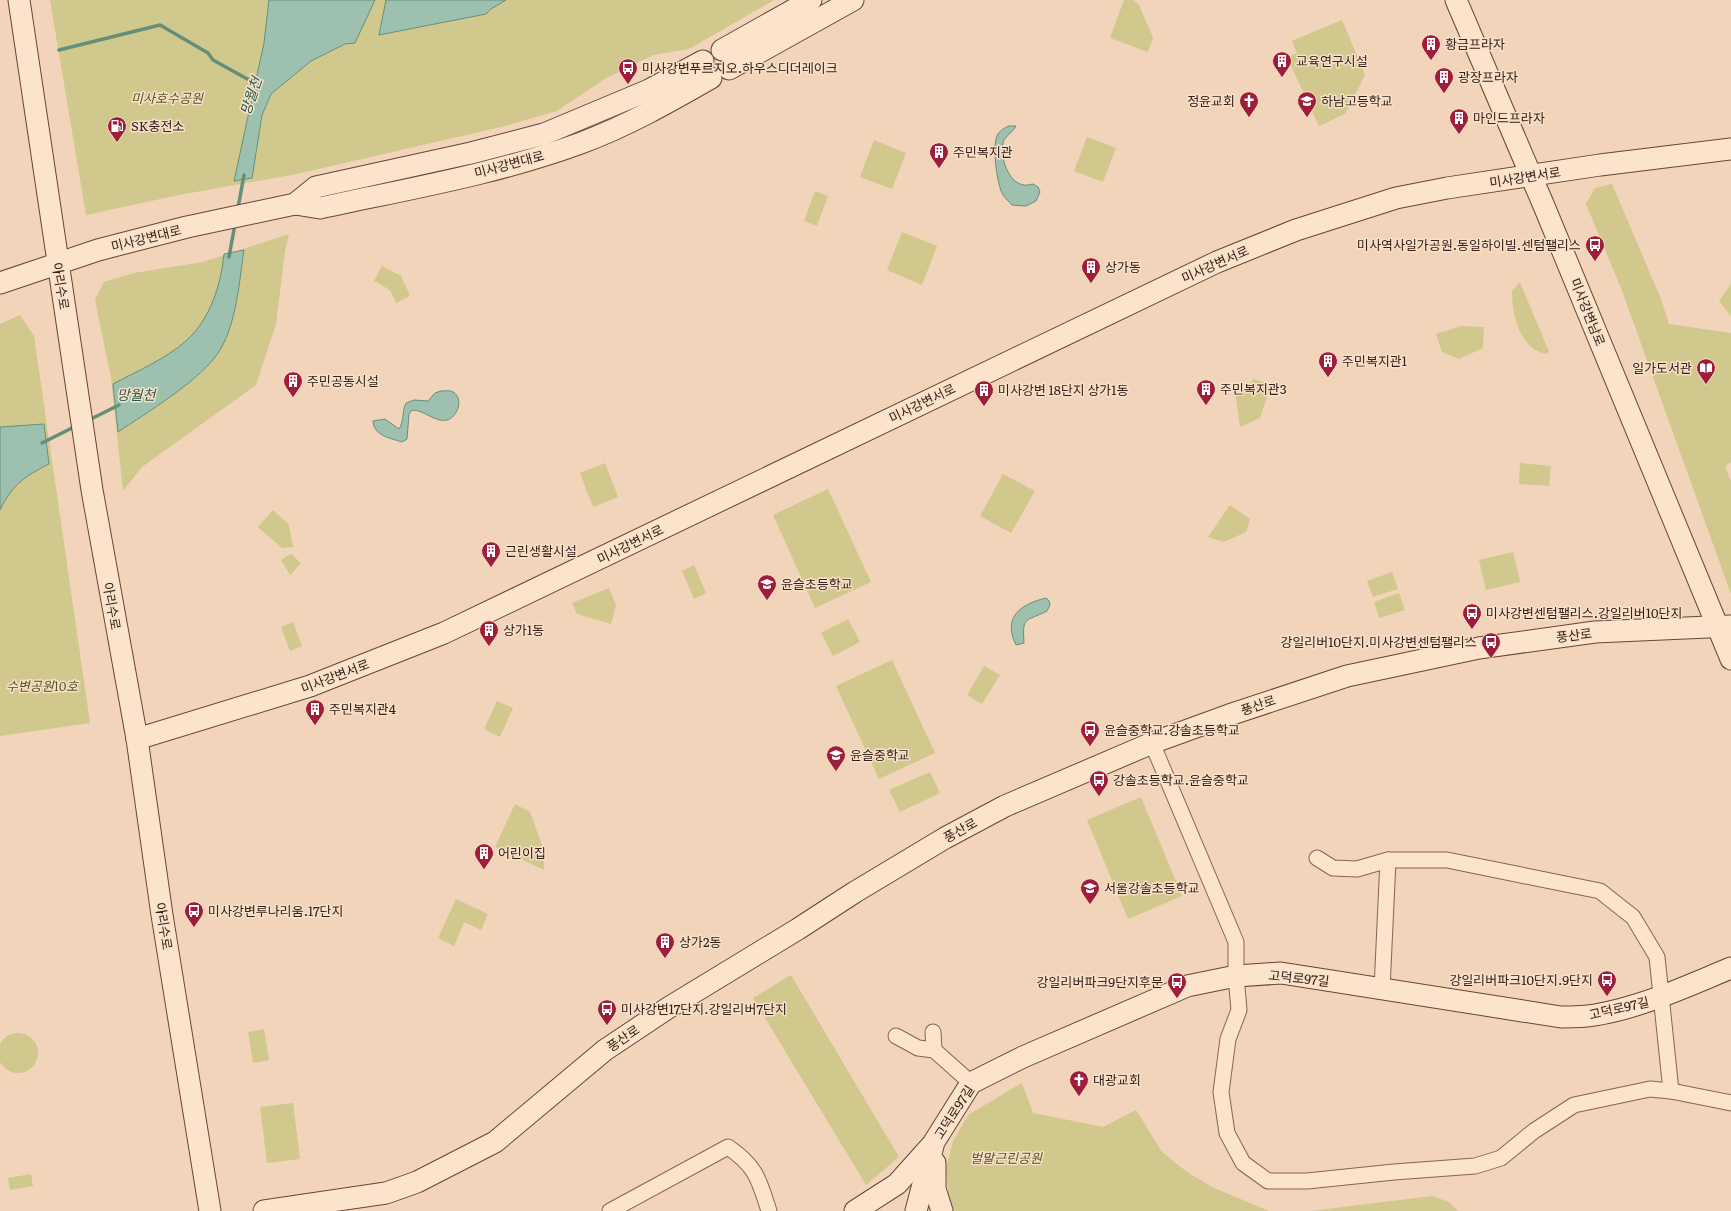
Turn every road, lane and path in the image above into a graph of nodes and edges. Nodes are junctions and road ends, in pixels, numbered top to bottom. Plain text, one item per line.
1 (19, 0) edge
2 (811, 0) edge
3 (853, 0) edge
4 (1456, 0) edge
5 (716, 64) junction
6 (1731, 149) edge
7 (1530, 176) junction
8 (57, 262) junction
9 (0, 283) edge
10 (1723, 626) edge
11 (1731, 659) edge
12 (137, 740) junction
13 (1152, 743) junction
14 (1317, 858) dead end
15 (1388, 860) junction
16 (1731, 968) edge
17 (1236, 976) junction
18 (1382, 989) junction
19 (1660, 998) junction
20 (933, 1032) dead end
21 (896, 1036) dead end
22 (934, 1050) junction
23 (971, 1083) junction
24 (1671, 1091) junction
25 (1731, 1103) edge
26 (934, 1142) junction
27 (210, 1211) edge
28 (264, 1211) edge
29 (610, 1211) edge
30 (769, 1211) edge
31 (855, 1211) edge
32 (916, 1211) edge
33 (942, 1211) edge

1 - 8 street, 아리수로
2 - 5 street, 미사강변대로
3 - 5 street, 미사강변대로
4 - 7 street, 미사강변남로
5 - 8 street, 미사강변대로
6 - 7 street, 미사강변서로
7 - 10 street, 미사강변남로
7 - 12 street, 미사강변서로
8 - 9 street, 미사강변대로
8 - 12 street, 아리수로
10 - 11 street, 미사강변남로
10 - 13 street, 풍산로
12 - 27 street, 아리수로
13 - 17 street
13 - 28 street, 풍산로
14 - 15 street
15 - 18 street
15 - 19 street
16 - 19 street, 고덕로97길
17 - 18 street, 고덕로97길
17 - 23 street, 고덕로97길
17 - 24 street
18 - 19 street, 고덕로97길
19 - 24 street
20 - 22 street
21 - 22 street
22 - 23 street
23 - 26 street, 고덕로97길
24 - 25 street
26 - 31 street
26 - 32 street, 고덕로97길
26 - 33 street
29 - 30 street

